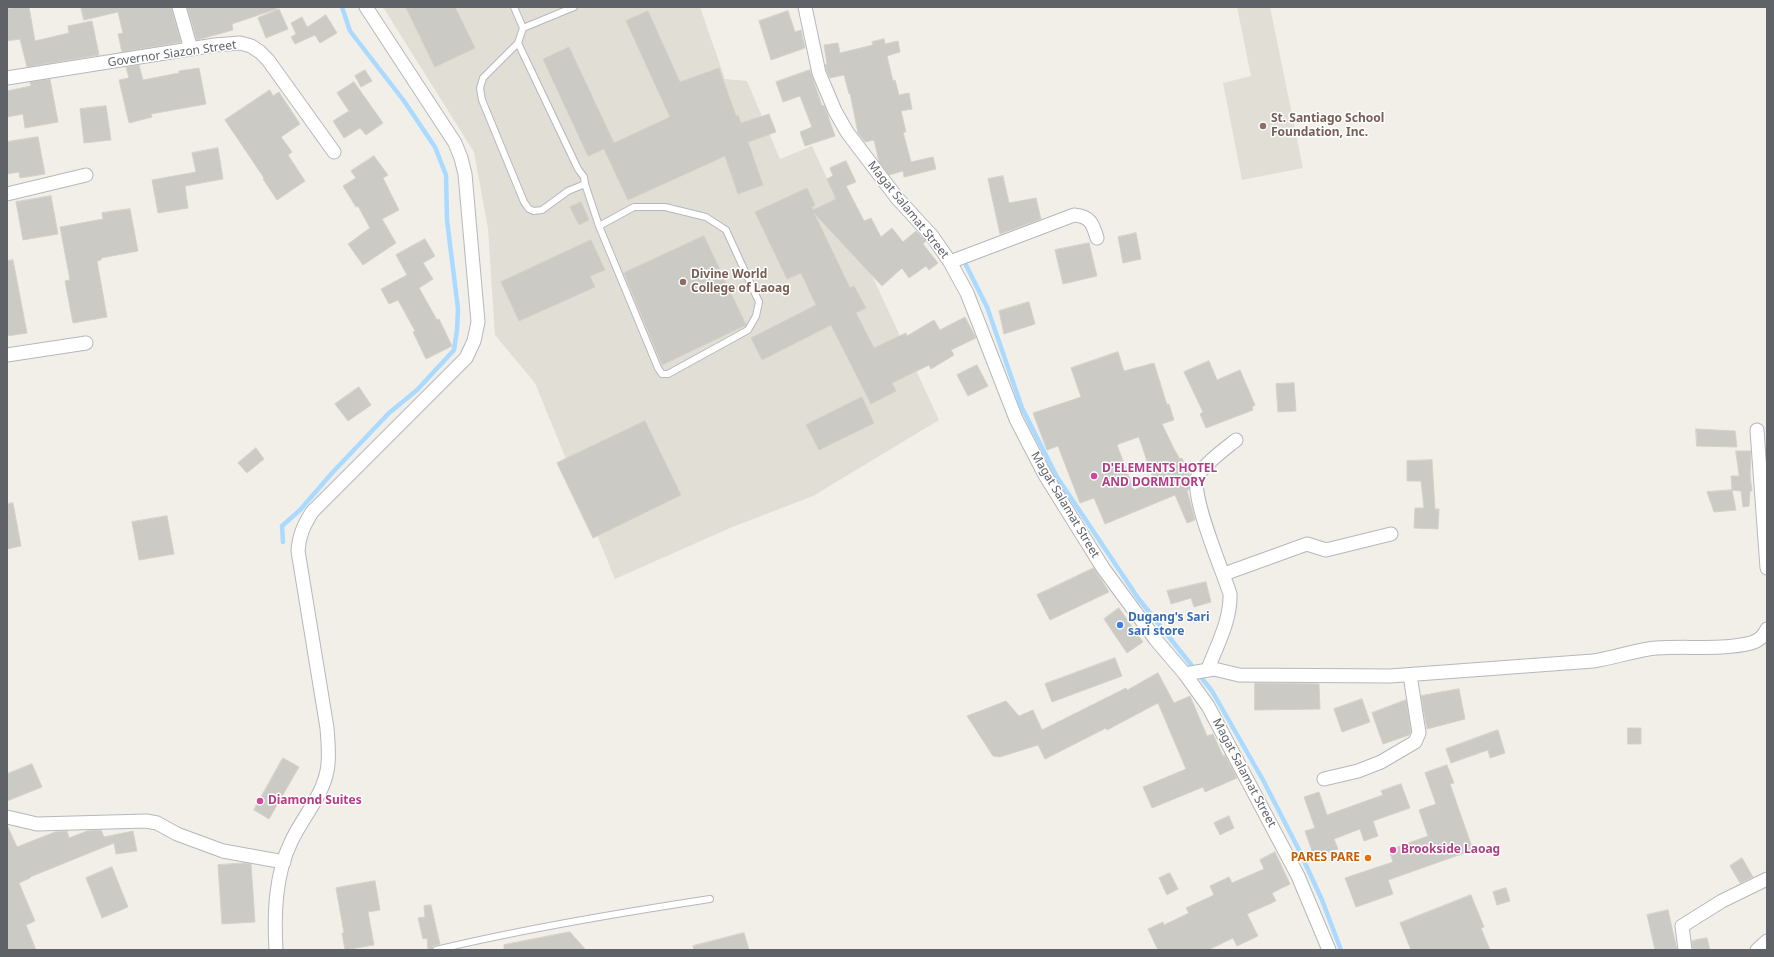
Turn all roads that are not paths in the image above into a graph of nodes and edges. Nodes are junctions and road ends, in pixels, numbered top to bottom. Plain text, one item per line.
1 (179, 7) edge
2 (366, 7) edge
3 (514, 7) edge
4 (574, 7) edge
5 (805, 7) edge
6 (523, 28) junction
7 (518, 43) junction
8 (191, 49) junction
9 (7, 78) edge
10 (334, 152) dead end
11 (86, 175) dead end
12 (585, 184) junction
13 (7, 194) edge
14 (598, 226) junction
15 (1097, 238) dead end
16 (950, 262) junction
17 (86, 343) dead end
18 (7, 355) edge
19 (1757, 430) dead end
20 (1236, 440) dead end
21 (1392, 534) dead end
22 (1767, 568) edge
23 (1224, 574) junction
24 (1767, 629) edge
25 (1205, 669) junction
26 (1187, 673) junction
27 (1410, 675) junction
28 (1324, 778) dead end
29 (7, 817) edge
30 (284, 862) junction
31 (1767, 879) edge
32 (710, 899) dead end
33 (1767, 941) edge
34 (276, 950) edge
35 (436, 950) edge
36 (1329, 950) edge
37 (1685, 950) edge
38 (1757, 950) edge

1 - 8 street
2 - 30 street
3 - 6 lane
4 - 6 lane
5 - 16 street, Magat Salamat Street
6 - 7 lane
7 - 12 lane
7 - 12 lane
8 - 9 street, Governor Siazon Street
8 - 10 street, Governor Siazon Street
11 - 13 street
12 - 14 lane
14 - 14 lane
15 - 16 street
16 - 26 street, Magat Salamat Street
17 - 18 street
19 - 22 street
20 - 23 street
21 - 23 street
23 - 25 street
24 - 27 street
25 - 26 street
25 - 27 street
26 - 36 street, Magat Salamat Street
27 - 28 street
29 - 30 street
30 - 34 street
31 - 37 street
32 - 35 lane
33 - 38 street

